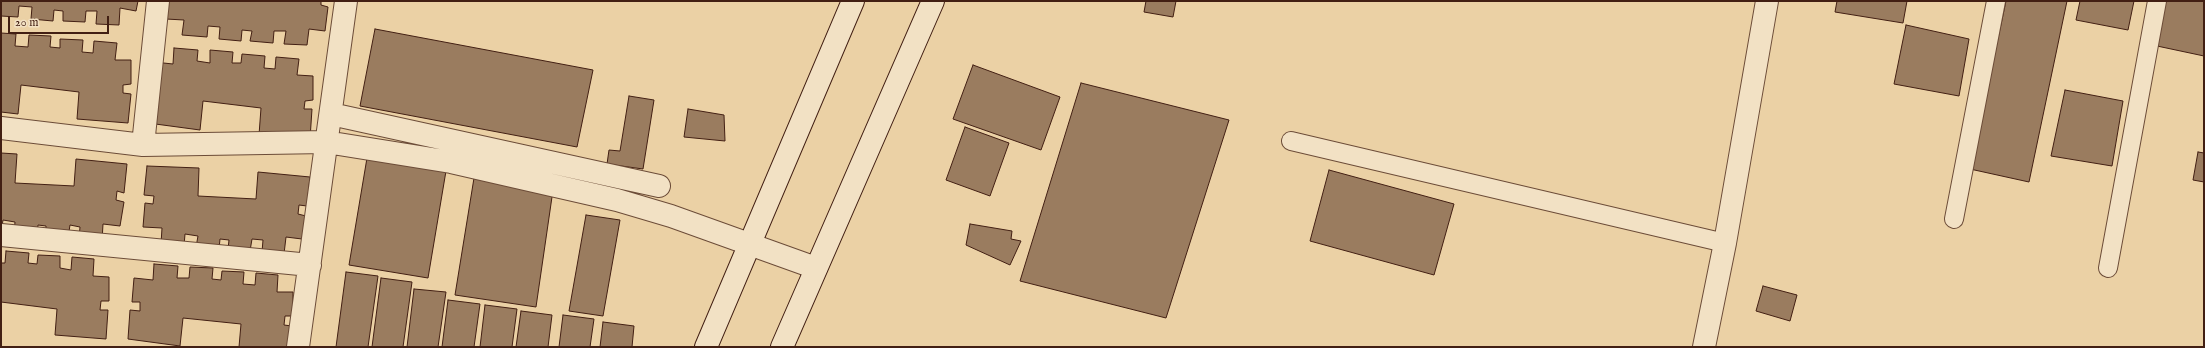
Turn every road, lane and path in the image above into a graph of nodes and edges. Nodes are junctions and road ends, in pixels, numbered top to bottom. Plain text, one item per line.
1 (158, 1) edge
2 (346, 1) edge
3 (853, 1) edge
4 (933, 1) edge
5 (1767, 1) edge
6 (1996, 1) edge
7 (2157, 1) edge
8 (331, 114) junction
9 (1, 128) edge
10 (1291, 141) dead end
11 (326, 142) junction
12 (143, 145) junction
13 (659, 186) dead end
14 (1954, 219) dead end
15 (1, 235) edge
16 (1725, 243) junction
17 (749, 244) junction
18 (310, 265) junction
19 (816, 268) junction
20 (2108, 268) dead end
21 (298, 347) edge
22 (706, 347) edge
23 (782, 347) edge
24 (1704, 347) edge

1 - 12 street
2 - 8 street
3 - 17 street
4 - 19 street
5 - 16 street
6 - 14 lane
7 - 20 lane
8 - 11 street
8 - 13 street
9 - 12 street
10 - 16 lane
11 - 12 street
11 - 17 street
11 - 18 street
15 - 18 street
16 - 24 street
17 - 19 street
17 - 22 street
18 - 21 street
19 - 23 street

